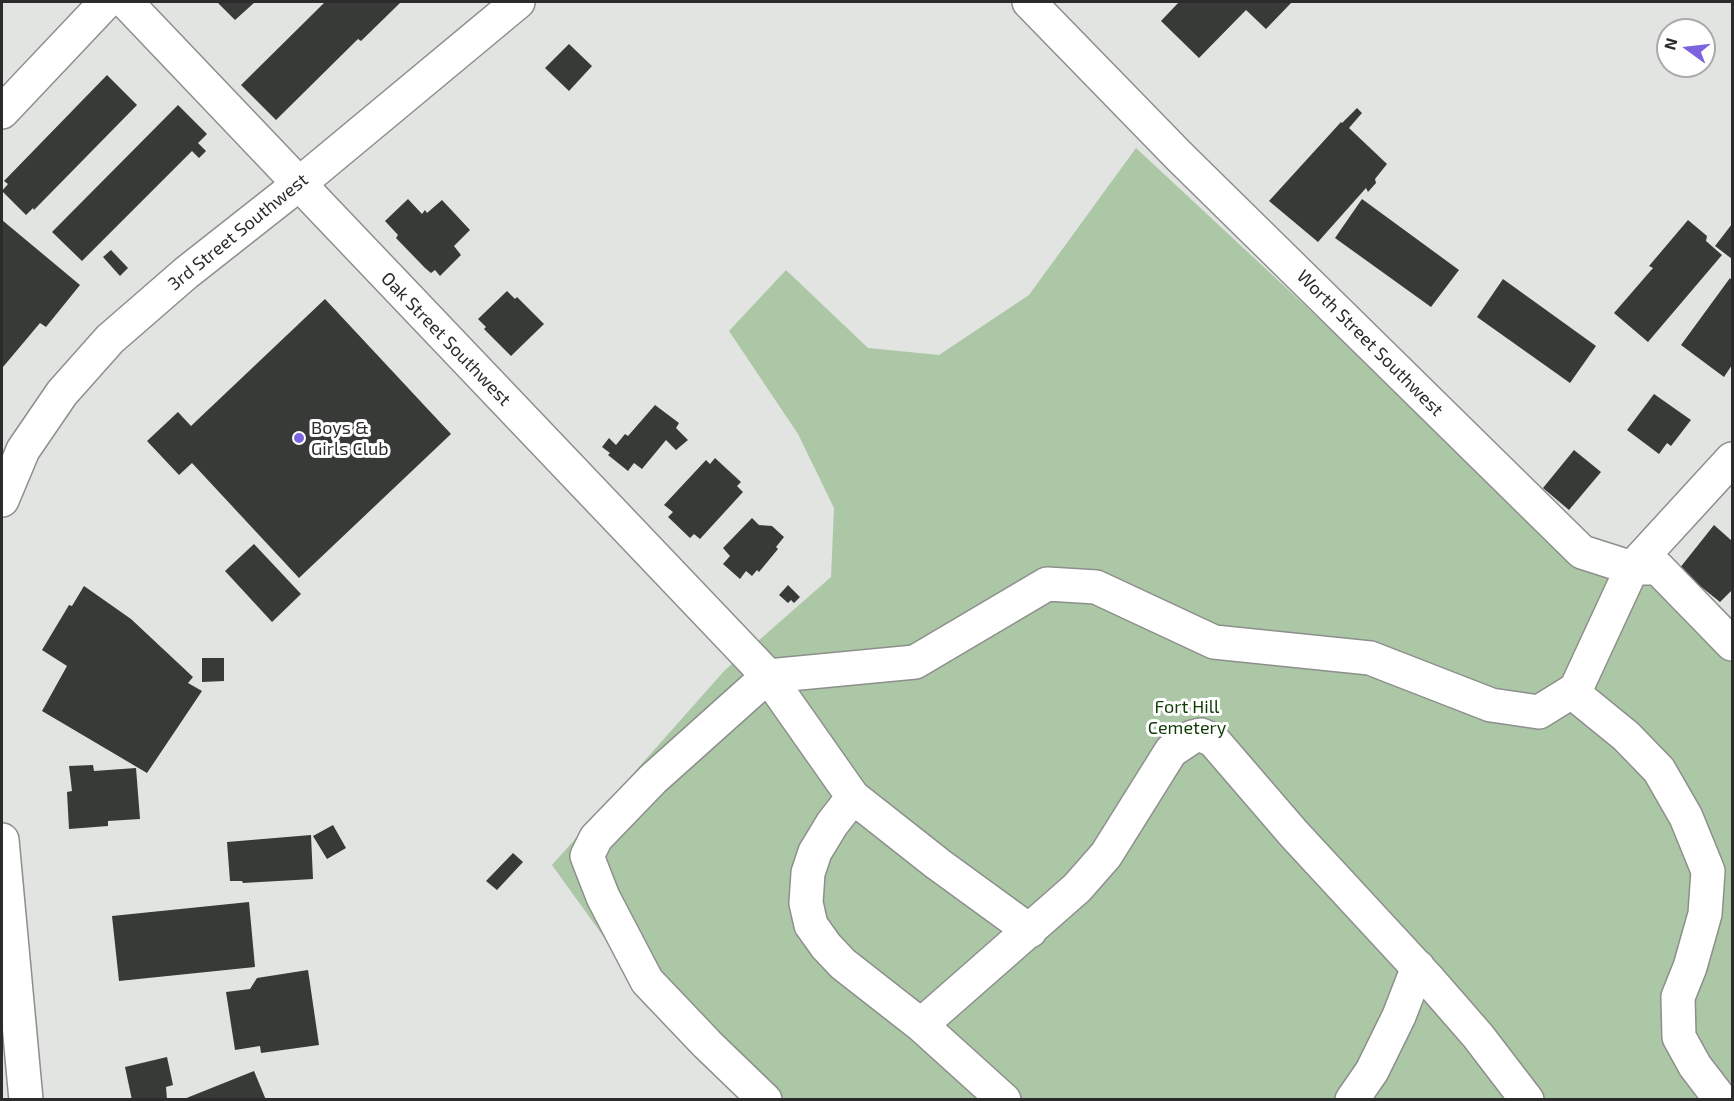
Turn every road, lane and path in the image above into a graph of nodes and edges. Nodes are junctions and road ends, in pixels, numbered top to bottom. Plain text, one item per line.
1 (106, 2) edge
2 (126, 2) edge
3 (518, 2) edge
4 (1029, 2) edge
5 (2, 112) edge
6 (299, 184) junction
7 (1732, 459) edge
8 (2, 500) edge
9 (1632, 568) junction
10 (1732, 644) edge
11 (768, 676) junction
12 (1572, 692) junction
13 (853, 797) junction
14 (2, 840) edge
15 (1030, 931) junction
16 (1418, 967) junction
17 (921, 1025) junction
18 (26, 1100) edge
19 (765, 1100) edge
20 (1004, 1100) edge
21 (1352, 1100) edge
22 (1527, 1100) edge
23 (1721, 1100) edge

1 - 5 street
2 - 6 street, Oak Street Southwest
3 - 6 street, 3rd Street Southwest
4 - 9 street, Worth Street Southwest
6 - 8 street, 3rd Street Southwest
6 - 11 street, Oak Street Southwest
7 - 9 street
9 - 10 street, Worth Street Southwest
9 - 12 street
11 - 12 street
11 - 13 street, Oak Street Southwest
11 - 19 street
12 - 23 street
13 - 15 street, Oak Street Southwest
13 - 17 street
14 - 18 street
15 - 16 street
15 - 17 street
16 - 21 street
16 - 22 street
17 - 20 street

